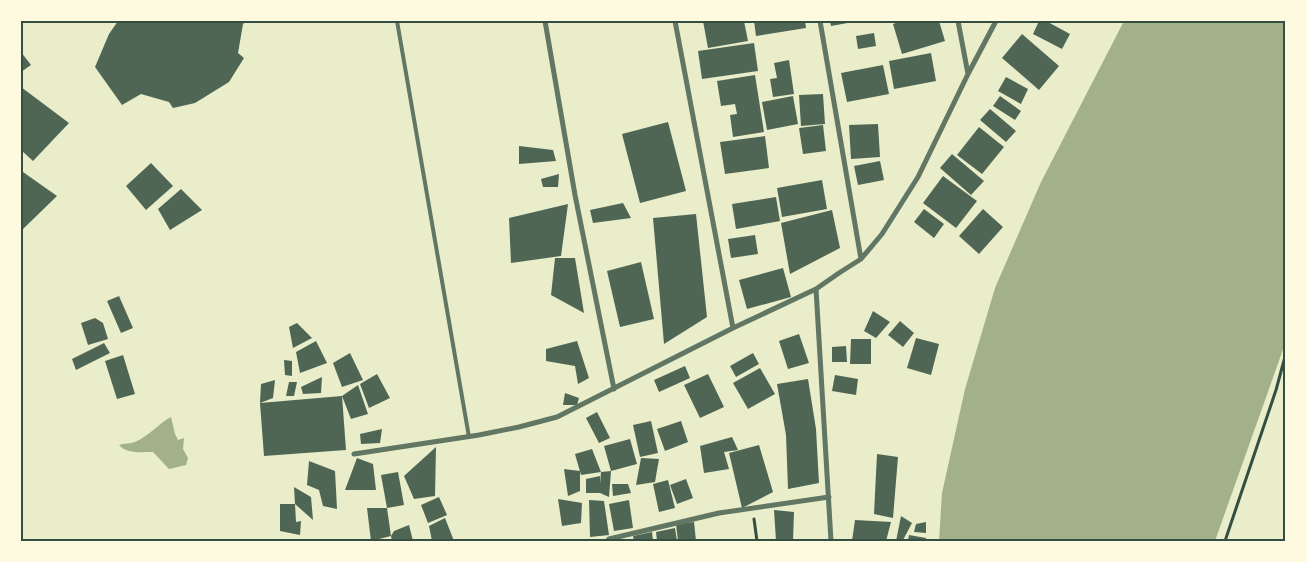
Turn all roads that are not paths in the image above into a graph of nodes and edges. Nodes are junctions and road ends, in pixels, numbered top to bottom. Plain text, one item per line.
1 (397, 21) edge
2 (545, 21) edge
3 (676, 21) edge
4 (820, 21) edge
5 (958, 21) edge
6 (996, 21) edge
7 (968, 74) junction
8 (861, 259) junction
9 (816, 289) junction
10 (733, 328) junction
11 (614, 389) junction
12 (469, 436) junction
13 (354, 454) dead end
14 (829, 497) junction
15 (607, 541) edge
16 (831, 541) edge

1 - 12 lane
2 - 11 street
3 - 10 street
4 - 8 street
5 - 7 street
6 - 7 street
7 - 8 street
8 - 9 street
9 - 10 street
9 - 14 street
10 - 11 street
11 - 12 street
12 - 13 street
14 - 15 street
14 - 16 street

